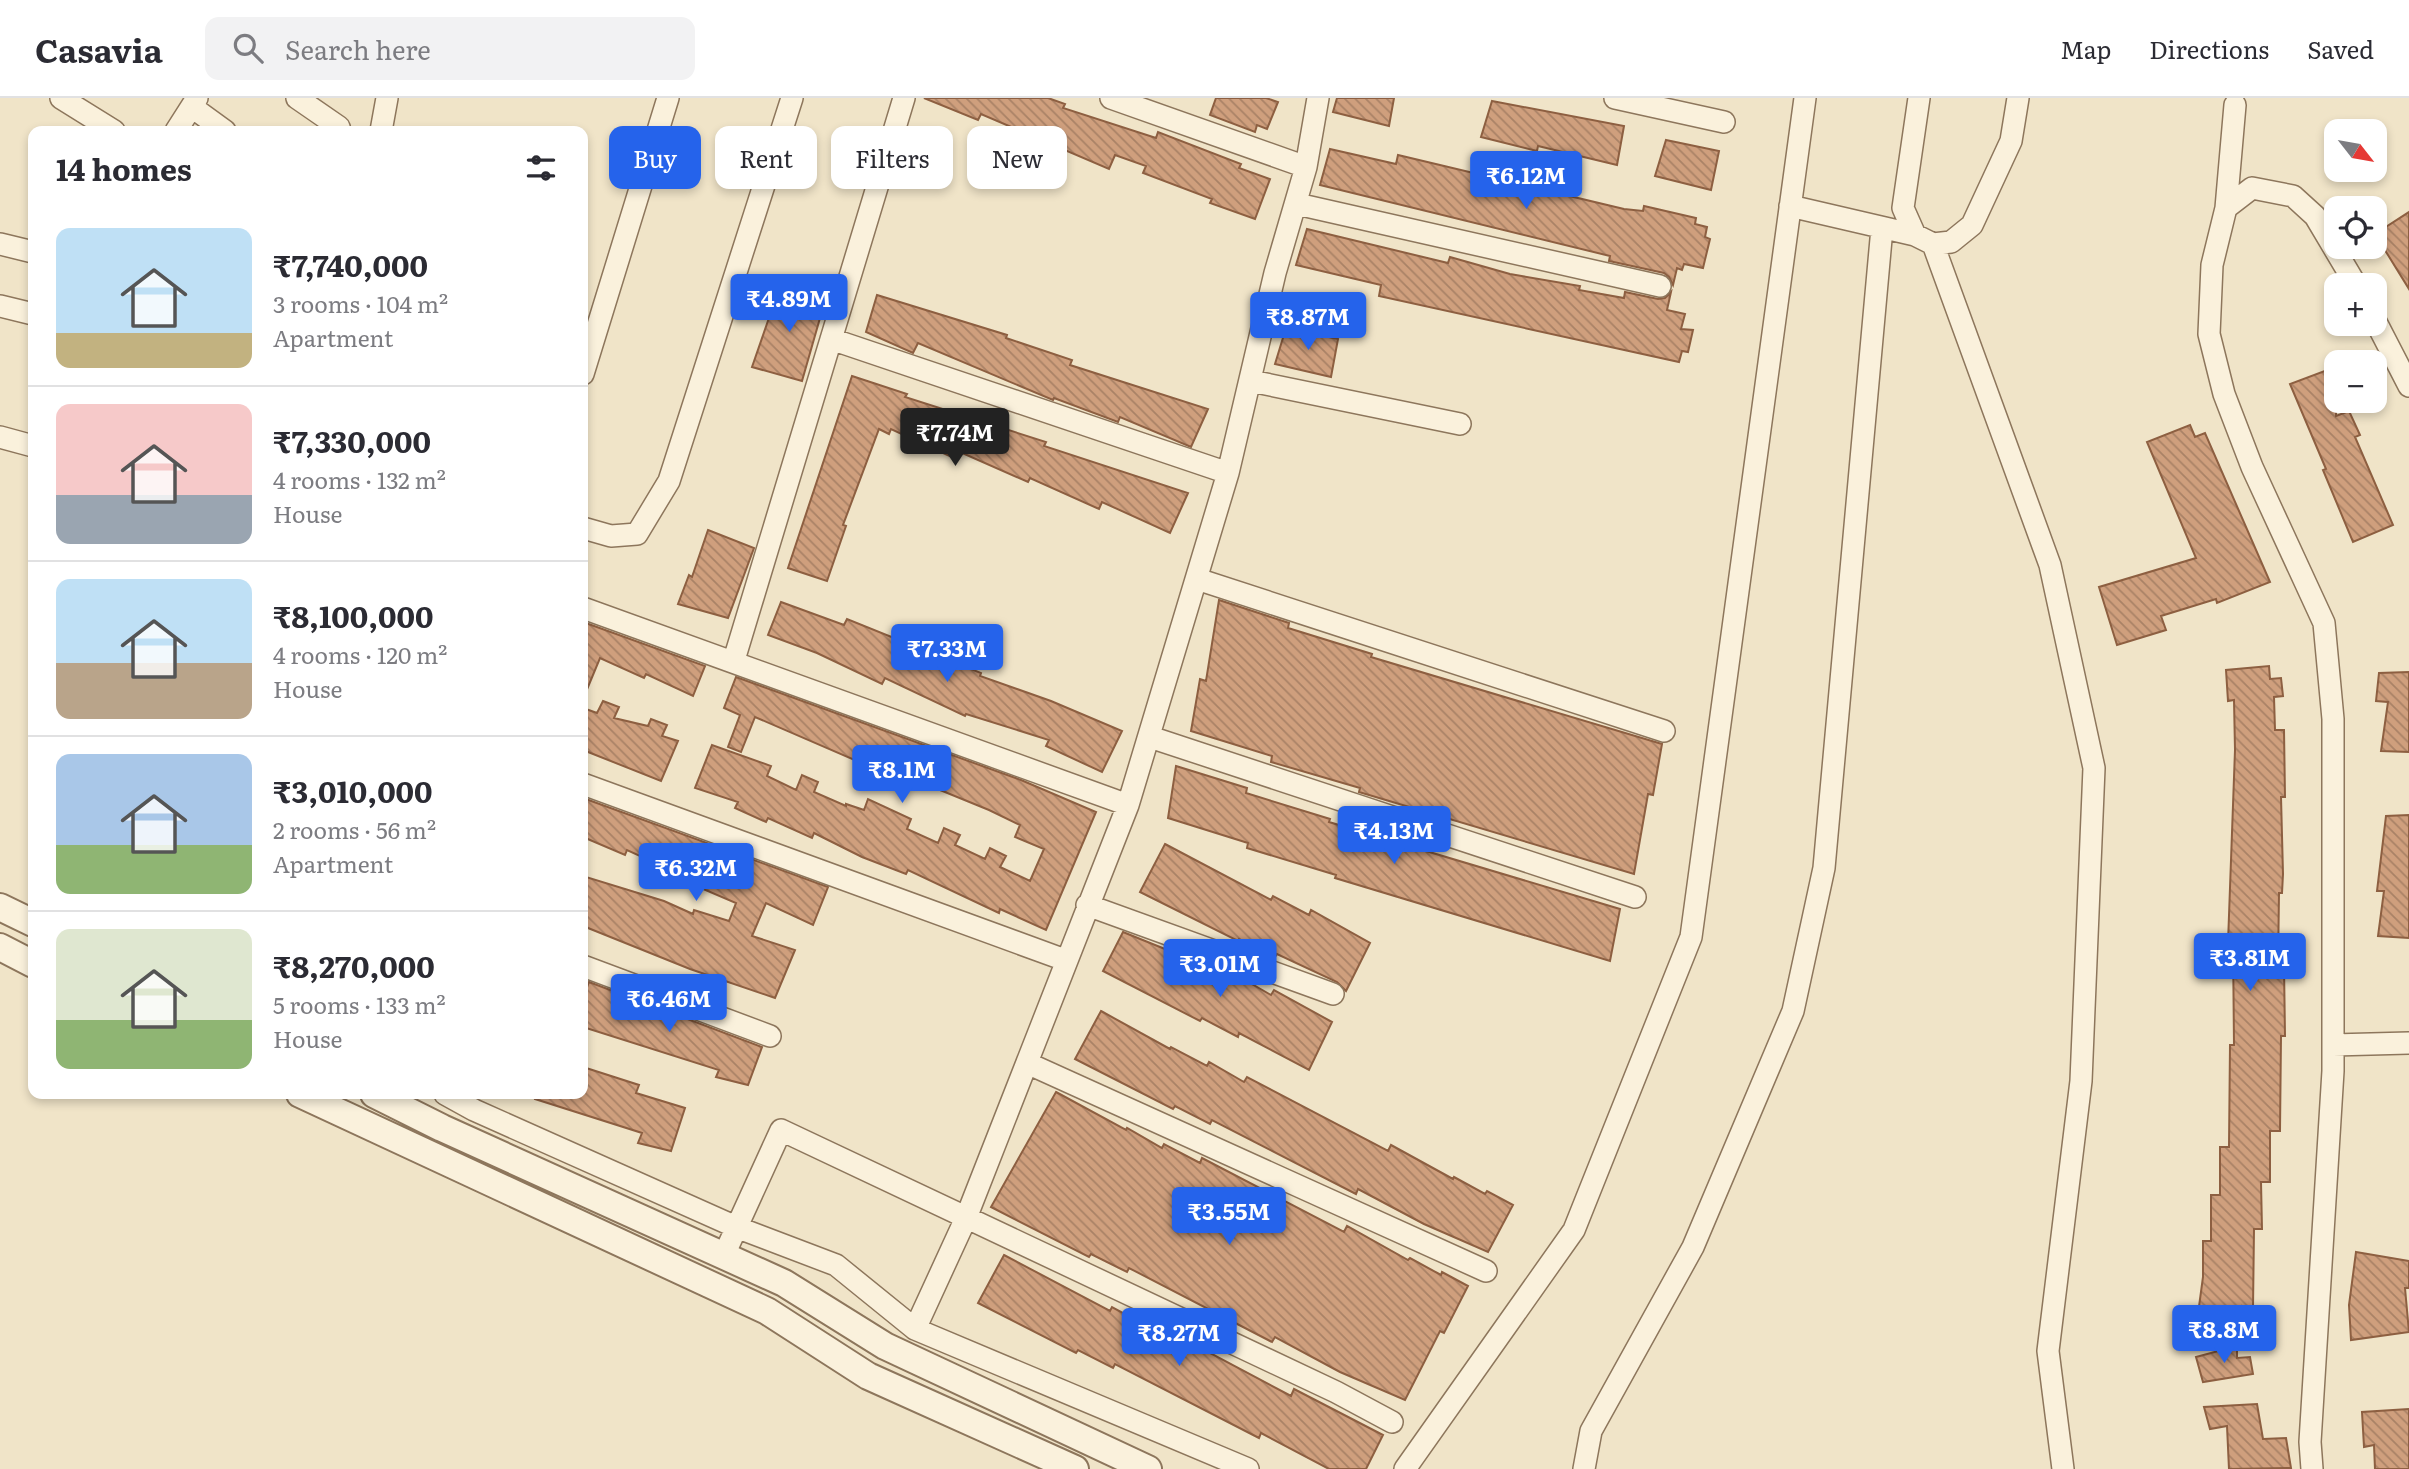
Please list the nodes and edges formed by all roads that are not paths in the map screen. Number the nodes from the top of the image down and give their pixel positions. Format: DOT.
graph roads {
  1 [pos="61,98"];
  2 [pos="297,98"];
  3 [pos="387,98"];
  4 [pos="668,98"];
  5 [pos="792,98"];
  6 [pos="904,98"];
  7 [pos="1111,98"];
  8 [pos="1318,98"];
  9 [pos="1615,98"];
  10 [pos="1805,98"];
  11 [pos="1919,98"];
  12 [pos="2018,98"];
  13 [pos="195,103"];
  14 [pos="2235,105"];
  15 [pos="1724,122"];
  16 [pos="106,126"];
  17 [pos="179,126"];
  18 [pos="220,126"];
  19 [pos="339,126"];
  20 [pos="382,126"];
  21 [pos="1306,167"];
  22 [pos="1297,204"];
  23 [pos="1790,206"];
  24 [pos="2226,208"];
  25 [pos="1882,228"];
  26 [pos="1924,240"];
  27 [pos="0,244"];
  28 [pos="28,251"];
  29 [pos="2349,273"];
  30 [pos="1660,286"];
  31 [pos="0,306"];
  32 [pos="28,313"];
  33 [pos="2383,336"];
  34 [pos="831,339"];
  35 [pos="588,358"];
  36 [pos="1251,381"];
  37 [pos="2409,386"];
  38 [pos="1460,424"];
  39 [pos="0,437"];
  40 [pos="28,445"];
  41 [pos="1228,473"];
  42 [pos="588,529"];
  43 [pos="1197,579"];
  44 [pos="588,610"];
  45 [pos="734,660"];
  46 [pos="1664,731"];
  47 [pos="1150,737"];
  48 [pos="588,786"];
  49 [pos="1128,805"];
  50 [pos="1635,897"];
  51 [pos="1087,905"];
  52 [pos="0,907"];
  53 [pos="28,921"];
  54 [pos="0,947"];
  55 [pos="1065,960"];
  56 [pos="28,961"];
  57 [pos="588,968"];
  58 [pos="1333,994"];
  59 [pos="770,1036"];
  60 [pos="2409,1043"];
  61 [pos="2333,1045"];
  62 [pos="1027,1063"];
  63 [pos="311,1099"];
  64 [pos="384,1099"];
  65 [pos="454,1099"];
  66 [pos="966,1218"];
  67 [pos="736,1227"];
  68 [pos="724,1255"];
  69 [pos="1486,1271"];
  70 [pos="915,1329"];
  71 [pos="1392,1422"];
  72 [pos="1075,1469"];
  73 [pos="1148,1469"];
  74 [pos="1248,1469"];
  75 [pos="1405,1469"];
  76 [pos="1584,1469"];
  77 [pos="2063,1469"];
  78 [pos="2312,1469"];
  1 -- 16 [label="street"];
  2 -- 19 [label="street"];
  3 -- 20 [label="street"];
  4 -- 35 [label="street"];
  5 -- 42 [label="street"];
  6 -- 34 [label="street"];
  7 -- 21 [label="street"];
  8 -- 21 [label="street"];
  9 -- 15 [label="street"];
  10 -- 23 [label="street"];
  11 -- 26 [label="street"];
  12 -- 26 [label="street"];
  13 -- 17 [label="street"];
  13 -- 18 [label="street"];
  14 -- 24 [label="street"];
  21 -- 22 [label="street"];
  22 -- 30 [label="street"];
  22 -- 36 [label="street"];
  23 -- 25 [label="street"];
  23 -- 75 [label="street"];
  24 -- 29 [label="street"];
  24 -- 61 [label="street"];
  25 -- 26 [label="street"];
  25 -- 76 [label="street"];
  26 -- 77 [label="street"];
  27 -- 28 [label="street"];
  31 -- 32 [label="street"];
  33 -- 37 [label="street"];
  34 -- 41 [label="street"];
  34 -- 45 [label="street"];
  36 -- 38 [label="street"];
  36 -- 41 [label="street"];
  39 -- 40 [label="street"];
  41 -- 43 [label="street"];
  43 -- 46 [label="street"];
  43 -- 47 [label="street"];
  44 -- 45 [label="street"];
  45 -- 49 [label="street"];
  47 -- 49 [label="street"];
  47 -- 50 [label="street"];
  48 -- 55 [label="street"];
  49 -- 51 [label="street"];
  51 -- 55 [label="street"];
  51 -- 58 [label="street"];
  52 -- 53 [label="street"];
  54 -- 56 [label="street"];
  55 -- 62 [label="street"];
  57 -- 59 [label="street"];
  60 -- 61 [label="street"];
  61 -- 78 [label="street"];
  62 -- 66 [label="street"];
  62 -- 69 [label="street"];
  63 -- 72 [label="street"];
  64 -- 68 [label="street"];
  65 -- 67 [label="street"];
  66 -- 67 [label="street"];
  66 -- 70 [label="street"];
  66 -- 71 [label="street"];
  67 -- 68 [label="street"];
  67 -- 70 [label="street"];
  68 -- 73 [label="street"];
  70 -- 74 [label="street"];
}
